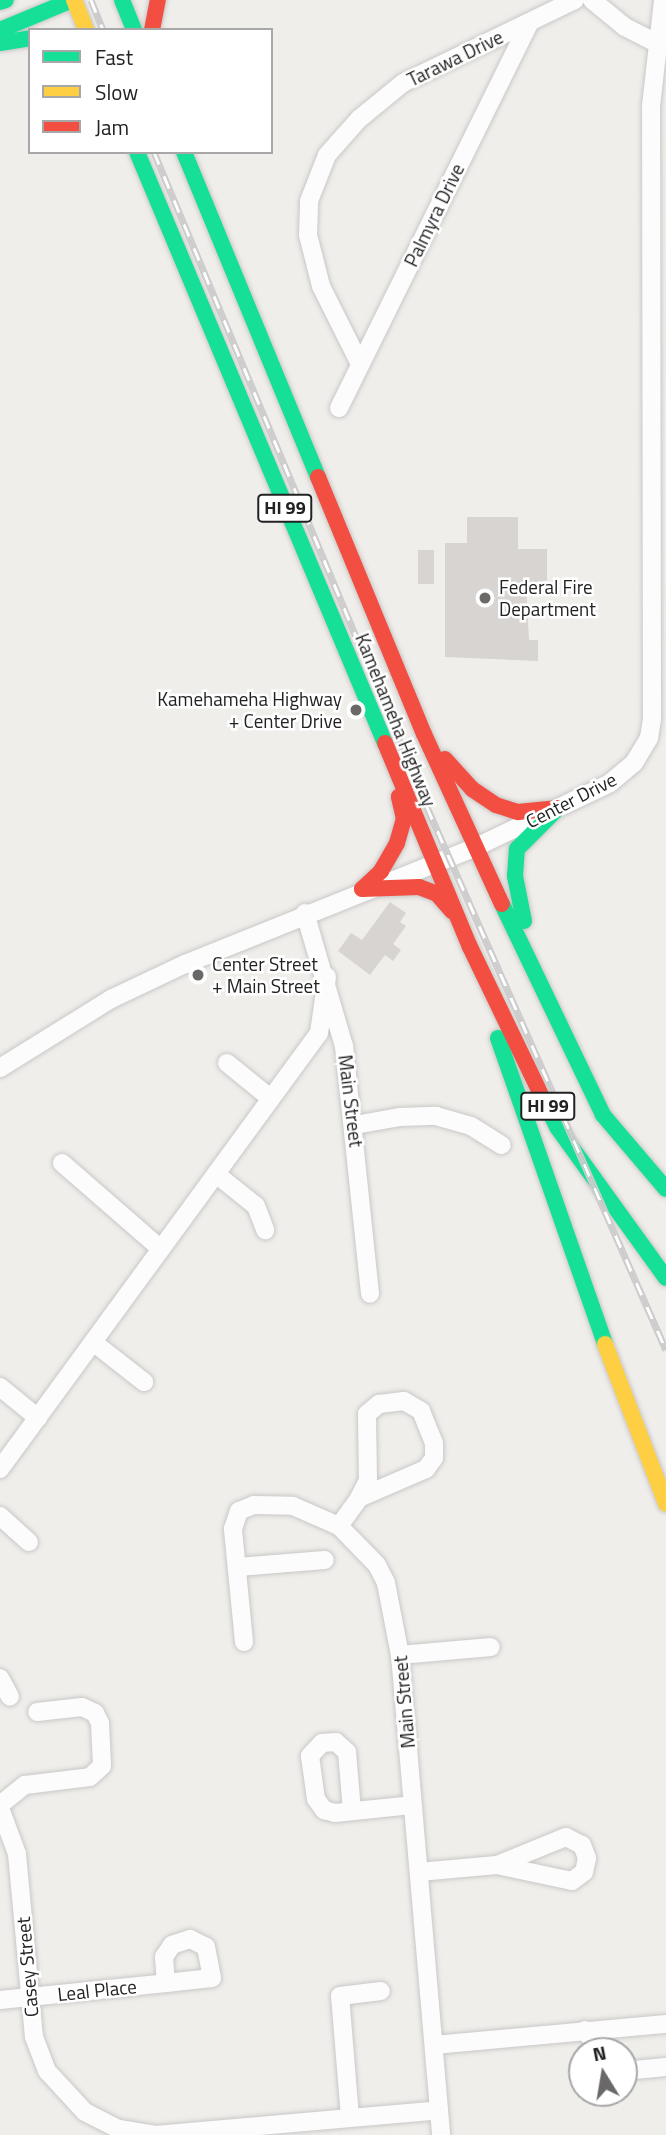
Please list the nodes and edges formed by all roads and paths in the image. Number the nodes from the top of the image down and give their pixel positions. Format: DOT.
graph roads {
  1 [pos="6,0"];
  2 [pos="73,0"];
  3 [pos="122,0"];
  4 [pos="158,0"];
  5 [pos="575,0"];
  6 [pos="592,0"];
  7 [pos="663,0"];
  8 [pos="0,2"];
  9 [pos="529,23"];
  10 [pos="85,28"];
  11 [pos="133,28"];
  12 [pos="152,28"];
  13 [pos="0,30"];
  14 [pos="28,38"];
  15 [pos="0,43"];
  16 [pos="656,43"];
  17 [pos="138,154"];
  18 [pos="185,154"];
  19 [pos="360,364"];
  20 [pos="339,408"];
  21 [pos="424,734"];
  22 [pos="389,756"];
  23 [pos="558,808"];
  24 [pos="476,847"];
  25 [pos="432,864"];
  26 [pos="362,889"];
  27 [pos="305,913"];
  28 [pos="454,914"];
  29 [pos="470,947"];
  30 [pos="532,967"];
  31 [pos="327,977"];
  32 [pos="227,1063"];
  33 [pos="0,1068"];
  34 [pos="270,1097"];
  35 [pos="355,1125"];
  36 [pos="501,1145"];
  37 [pos="62,1163"];
  38 [pos="216,1174"];
  39 [pos="665,1188"];
  40 [pos="265,1230"];
  41 [pos="161,1249"];
  42 [pos="666,1278"];
  43 [pos="370,1294"];
  44 [pos="93,1342"];
  45 [pos="144,1382"];
  46 [pos="0,1387"];
  47 [pos="38,1418"];
  48 [pos="0,1469"];
  49 [pos="359,1498"];
  50 [pos="666,1504"];
  51 [pos="0,1517"];
  52 [pos="340,1526"];
  53 [pos="29,1542"];
  54 [pos="325,1560"];
  55 [pos="238,1567"];
  56 [pos="244,1643"];
  57 [pos="491,1647"];
  58 [pos="400,1654"];
  59 [pos="0,1678"];
  60 [pos="10,1697"];
  61 [pos="37,1712"];
  62 [pos="412,1805"];
  63 [pos="0,1807"];
  64 [pos="352,1811"];
  65 [pos="496,1865"];
  66 [pos="419,1872"];
  67 [pos="166,1983"];
  68 [pos="381,1991"];
  69 [pos="28,1997"];
  70 [pos="0,2000"];
  71 [pos="666,2024"];
  72 [pos="585,2030"];
  73 [pos="590,2037"];
  74 [pos="434,2046"];
  75 [pos="666,2067"];
  76 [pos="638,2070"];
  77 [pos="439,2110"];
  78 [pos="350,2117"];
  79 [pos="142,2134"];
  80 [pos="441,2135"];
  1 -- 8 [label="main road"];
  2 -- 10 [label="main road"];
  2 -- 13 [label="main road"];
  3 -- 11 [label="main road"];
  4 -- 12 [label="main road"];
  5 -- 9 [label="street, Tarawa Drive"];
  6 -- 16 [label="street"];
  7 -- 16 [label="street, Center Drive"];
  9 -- 19 [label="street, Palmyra Drive"];
  9 -- 19 [label="street, Tarawa Drive"];
  14 -- 15 [label="main road"];
  16 -- 23 [label="street, Center Drive"];
  17 -- 22 [label="main road, Kamehameha Highway / HI 99"];
  18 -- 21 [label="main road, Kamehameha Highway / HI 99"];
  19 -- 20 [label="street, Palmyra Drive"];
  21 -- 23 [label="main road"];
  21 -- 24 [label="main road, Kamehameha Highway / HI 99"];
  22 -- 25 [label="main road, Kamehameha Highway / HI 99"];
  22 -- 26 [label="main road"];
  23 -- 24 [label="street, Center Drive"];
  23 -- 30 [label="main road"];
  24 -- 25 [label="street, Center Drive"];
  24 -- 30 [label="main road, Kamehameha Highway / HI 99"];
  25 -- 26 [label="street, Center Drive"];
  25 -- 28 [label="main road, Kamehameha Highway / HI 99"];
  26 -- 27 [label="street, Center Drive"];
  26 -- 28 [label="main road"];
  27 -- 31 [label="street, Main Street"];
  27 -- 33 [label="street, Center Drive"];
  28 -- 29 [label="main road, Kamehameha Highway / HI 99"];
  29 -- 42 [label="main road, Kamehameha Highway / HI 99"];
  29 -- 50 [label="main road"];
  30 -- 39 [label="main road, Kamehameha Highway / HI 99"];
  31 -- 34 [label="street"];
  31 -- 35 [label="street, Main Street"];
  32 -- 34 [label="street"];
  34 -- 38 [label="street"];
  35 -- 36 [label="street"];
  35 -- 43 [label="street, Main Street"];
  37 -- 41 [label="street"];
  38 -- 40 [label="street"];
  38 -- 41 [label="street"];
  41 -- 44 [label="street"];
  44 -- 45 [label="street"];
  44 -- 47 [label="street"];
  46 -- 47 [label="street"];
  47 -- 48 [label="street"];
  49 -- 49 [label="street"];
  49 -- 52 [label="street"];
  51 -- 53 [label="street"];
  52 -- 55 [label="street, Main Street"];
  52 -- 58 [label="street, Main Street"];
  54 -- 55 [label="street"];
  55 -- 56 [label="street, Main Street"];
  57 -- 58 [label="street"];
  58 -- 62 [label="street, Main Street"];
  59 -- 60 [label="street"];
  61 -- 63 [label="street"];
  62 -- 64 [label="street"];
  62 -- 66 [label="street, Main Street"];
  63 -- 69 [label="street, Casey Street"];
  65 -- 66 [label="street"];
  66 -- 74 [label="street, Main Street"];
  67 -- 69 [label="street, Leal Place"];
  68 -- 78 [label="street"];
  69 -- 70 [label="street, Leal Place"];
  69 -- 79 [label="street, Casey Street"];
  71 -- 72 [label="street"];
  72 -- 73 [label="street"];
  72 -- 74 [label="street"];
  74 -- 77 [label="street, Main Street"];
  75 -- 76 [label="street"];
  77 -- 78 [label="street"];
  77 -- 80 [label="street, Main Street"];
  78 -- 79 [label="street"];
}
